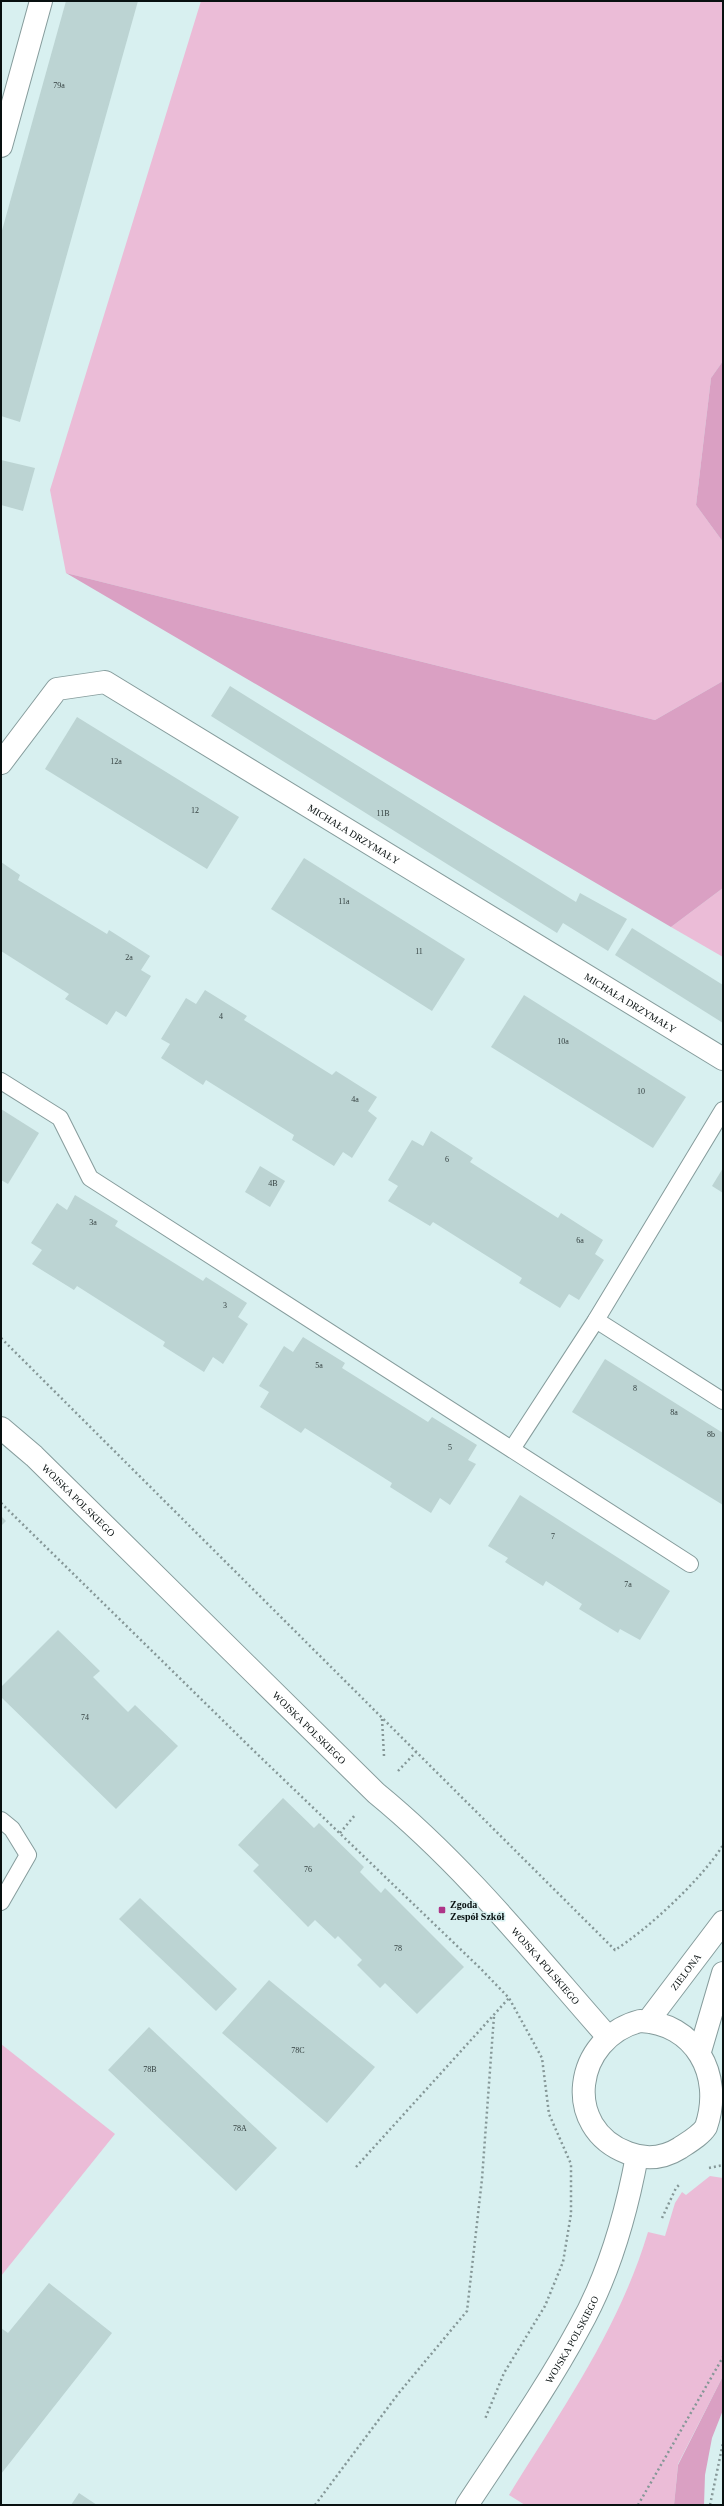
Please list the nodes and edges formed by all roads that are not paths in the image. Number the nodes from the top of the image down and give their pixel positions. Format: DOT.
graph roads {
  1 [pos="41,1"];
  2 [pos="1,146"];
  3 [pos="1,764"];
  4 [pos="723,1059"];
  5 [pos="1,1081"];
  6 [pos="723,1110"];
  7 [pos="596,1320"];
  8 [pos="723,1401"];
  9 [pos="1,1428"];
  10 [pos="512,1450"];
  11 [pos="690,1564"];
  12 [pos="1,1820"];
  13 [pos="1,1902"];
  14 [pos="723,1922"];
  15 [pos="723,1973"];
  16 [pos="648,2021"];
  17 [pos="608,2037"];
  18 [pos="701,2048"];
  19 [pos="719,2109"];
  20 [pos="637,2156"];
  21 [pos="466,2505"];
  1 -- 2 [label="street"];
  3 -- 4 [label="street, MICHAŁA DRZYMAŁY"];
  5 -- 10 [label="lane"];
  6 -- 7 [label="lane"];
  7 -- 8 [label="lane"];
  7 -- 10 [label="lane"];
  9 -- 17 [label="street, WOJSKA POLSKIEGO"];
  10 -- 11 [label="lane"];
  12 -- 13 [label="lane"];
  14 -- 16 [label="street, ZIELONA"];
  15 -- 18 [label="street"];
  16 -- 17 [label="street"];
  16 -- 18 [label="street"];
  17 -- 20 [label="street"];
  18 -- 19 [label="street"];
  19 -- 20 [label="street"];
  20 -- 21 [label="street, WOJSKA POLSKIEGO"];
}
